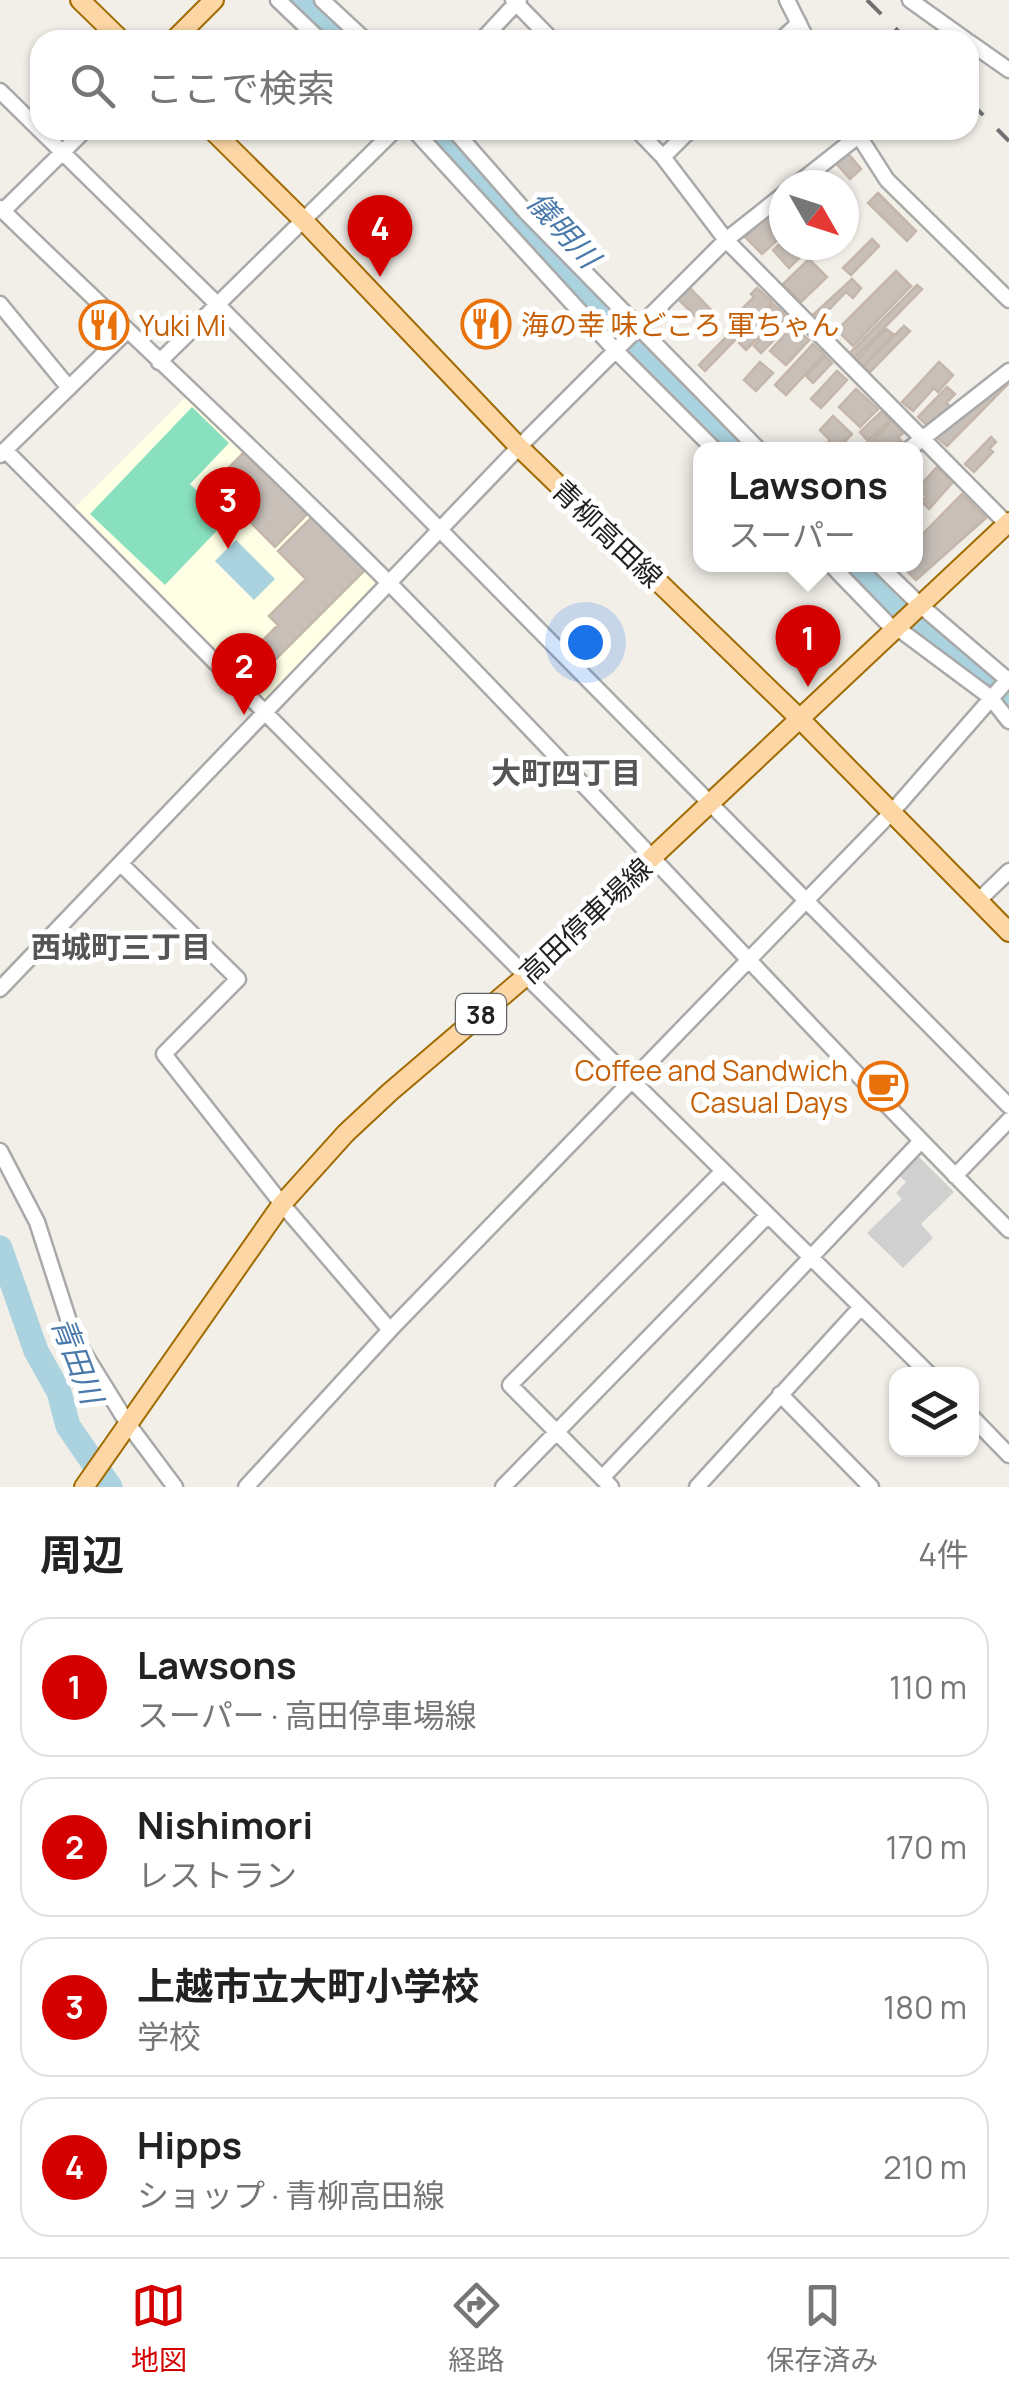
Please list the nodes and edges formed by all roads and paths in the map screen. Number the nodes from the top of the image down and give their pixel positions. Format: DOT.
graph roads {
  1 [pos="80,0"];
  2 [pos="214,0"];
  3 [pos="278,0"];
  4 [pos="322,0"];
  5 [pos="788,0"];
  6 [pos="910,0"];
  7 [pos="516,1"];
  8 [pos="800,22"];
  9 [pos="111,30"];
  10 [pos="184,30"];
  11 [pos="310,30"];
  12 [pos="354,30"];
  13 [pos="491,30"];
  14 [pos="543,30"];
  15 [pos="792,30"];
  16 [pos="803,30"];
  17 [pos="952,30"];
  18 [pos="979,49"];
  19 [pos="1009,70"];
  20 [pos="0,91"];
  21 [pos="30,121"];
  22 [pos="49,140"];
  23 [pos="75,140"];
  24 [pos="222,140"];
  25 [pos="385,140"];
  26 [pos="423,140"];
  27 [pos="463,140"];
  28 [pos="647,140"];
  29 [pos="680,140"];
  30 [pos="849,140"];
  31 [pos="861,140"];
  32 [pos="62,153"];
  33 [pos="663,157"];
  34 [pos="814,170"];
  35 [pos="769,206"];
  36 [pos="2,210"];
  37 [pos="305,222"];
  38 [pos="726,240"];
  39 [pos="1009,300"];
  40 [pos="0,304"];
  41 [pos="217,304"];
  42 [pos="127,331"];
  43 [pos="636,331"];
  44 [pos="616,351"];
  45 [pos="159,362"];
  46 [pos="1009,370"];
  47 [pos="69,388"];
  48 [pos="921,438"];
  49 [pos="707,442"];
  50 [pos="751,442"];
  51 [pos="917,442"];
  52 [pos="520,448"];
  53 [pos="2,452"];
  54 [pos="1008,524"];
  55 [pos="440,531"];
  56 [pos="841,572"];
  57 [pos="882,572"];
  58 [pos="389,583"];
  59 [pos="904,619"];
  60 [pos="1009,679"];
  61 [pos="990,697"];
  62 [pos="264,712"];
  63 [pos="799,718"];
  64 [pos="1009,720"];
  65 [pos="710,805"];
  66 [pos="892,812"];
  67 [pos="654,856"];
  68 [pos="122,865"];
  69 [pos="1009,871"];
  70 [pos="804,901"];
  71 [pos="978,901"];
  72 [pos="1009,932"];
  73 [pos="748,959"];
  74 [pos="526,976"];
  75 [pos="0,989"];
  76 [pos="634,1082"];
  77 [pos="1009,1106"];
  78 [pos="1009,1120"];
  79 [pos="920,1141"];
  80 [pos="0,1151"];
  81 [pos="723,1171"];
  82 [pos="955,1176"];
  83 [pos="282,1204"];
  84 [pos="768,1215"];
  85 [pos="1009,1230"];
  86 [pos="810,1255"];
  87 [pos="861,1307"];
  88 [pos="390,1330"];
  89 [pos="922,1367"];
  90 [pos="780,1394"];
  91 [pos="128,1424"];
  92 [pos="979,1424"];
  93 [pos="555,1434"];
  94 [pos="1009,1455"];
  95 [pos="606,1483"];
  96 [pos="703,1485"];
  97 [pos="84,1487"];
  98 [pos="175,1487"];
  99 [pos="246,1487"];
  100 [pos="503,1487"];
  101 [pos="870,1487"];
  1 -- 9 [label="main road"];
  2 -- 10 [label="main road"];
  3 -- 11 [label="street"];
  4 -- 12 [label="street"];
  5 -- 8 [label="street"];
  6 -- 17 [label="street"];
  7 -- 13 [label="street"];
  7 -- 14 [label="street"];
  8 -- 15 [label="street"];
  8 -- 16 [label="street"];
  18 -- 19 [label="street"];
  20 -- 21 [label="street"];
  22 -- 32 [label="street"];
  23 -- 32 [label="street"];
  24 -- 37 [label="main road, 青柳高田線"];
  25 -- 37 [label="street"];
  26 -- 44 [label="street"];
  27 -- 43 [label="street"];
  28 -- 33 [label="street"];
  29 -- 33 [label="street"];
  30 -- 34 [label="street"];
  31 -- 39 [label="street"];
  32 -- 36 [label="street"];
  32 -- 41 [label="street"];
  33 -- 38 [label="street"];
  35 -- 38 [label="street"];
  36 -- 42 [label="street"];
  37 -- 41 [label="street"];
  37 -- 52 [label="main road, 青柳高田線"];
  38 -- 43 [label="street"];
  38 -- 48 [label="street"];
  40 -- 47 [label="street"];
  41 -- 45 [label="street"];
  41 -- 55 [label="street"];
  42 -- 45 [label="street"];
  42 -- 47 [label="street"];
  43 -- 44 [label="street"];
  43 -- 50 [label="street"];
  44 -- 49 [label="street"];
  44 -- 52 [label="street"];
  45 -- 58 [label="street"];
  46 -- 48 [label="street"];
  47 -- 53 [label="street"];
  48 -- 51 [label="street"];
  48 -- 54 [label="street"];
  52 -- 55 [label="street"];
  52 -- 63 [label="main road, 青柳高田線"];
  53 -- 62 [label="street"];
  54 -- 59 [label="main road, 高田停車場線 / 38"];
  55 -- 58 [label="street"];
  55 -- 65 [label="street"];
  56 -- 59 [label="street"];
  57 -- 59 [label="street"];
  58 -- 62 [label="street"];
  58 -- 67 [label="street"];
  59 -- 60 [label="street"];
  59 -- 61 [label="street"];
  59 -- 63 [label="main road, 高田停車場線 / 38"];
  60 -- 61 [label="street"];
  61 -- 64 [label="street"];
  61 -- 66 [label="street"];
  62 -- 68 [label="street"];
  62 -- 74 [label="street"];
  63 -- 65 [label="main road, 高田停車場線 / 38"];
  63 -- 66 [label="main road, 青柳高田線"];
  65 -- 67 [label="main road, 高田停車場線 / 38"];
  65 -- 70 [label="street"];
  66 -- 70 [label="street"];
  66 -- 71 [label="main road, 青柳高田線"];
  67 -- 73 [label="street"];
  67 -- 74 [label="main road, 高田停車場線 / 38"];
  68 -- 75 [label="street"];
  68 -- 83 [label="street"];
  69 -- 71 [label="street"];
  70 -- 73 [label="street"];
  70 -- 77 [label="street"];
  71 -- 72 [label="main road, 青柳高田線"];
  73 -- 76 [label="street"];
  73 -- 79 [label="street"];
  74 -- 76 [label="street"];
  74 -- 83 [label="main road, 高田停車場線 / 38"];
  76 -- 81 [label="street"];
  76 -- 88 [label="street"];
  78 -- 82 [label="street"];
  79 -- 82 [label="street"];
  79 -- 86 [label="street"];
  80 -- 91 [label="street"];
  81 -- 84 [label="street"];
  81 -- 93 [label="street"];
  82 -- 85 [label="street"];
  83 -- 88 [label="street"];
  83 -- 91 [label="main road, 高田停車場線 / 38"];
  84 -- 86 [label="street"];
  84 -- 93 [label="street"];
  86 -- 87 [label="street"];
  86 -- 95 [label="street"];
  87 -- 89 [label="street"];
  87 -- 90 [label="street"];
  88 -- 99 [label="street"];
  90 -- 96 [label="street"];
  90 -- 101 [label="street"];
  91 -- 97 [label="main road, 高田停車場線 / 38"];
  91 -- 98 [label="street"];
  92 -- 94 [label="street"];
  93 -- 95 [label="street"];
  93 -- 100 [label="street"];
}
